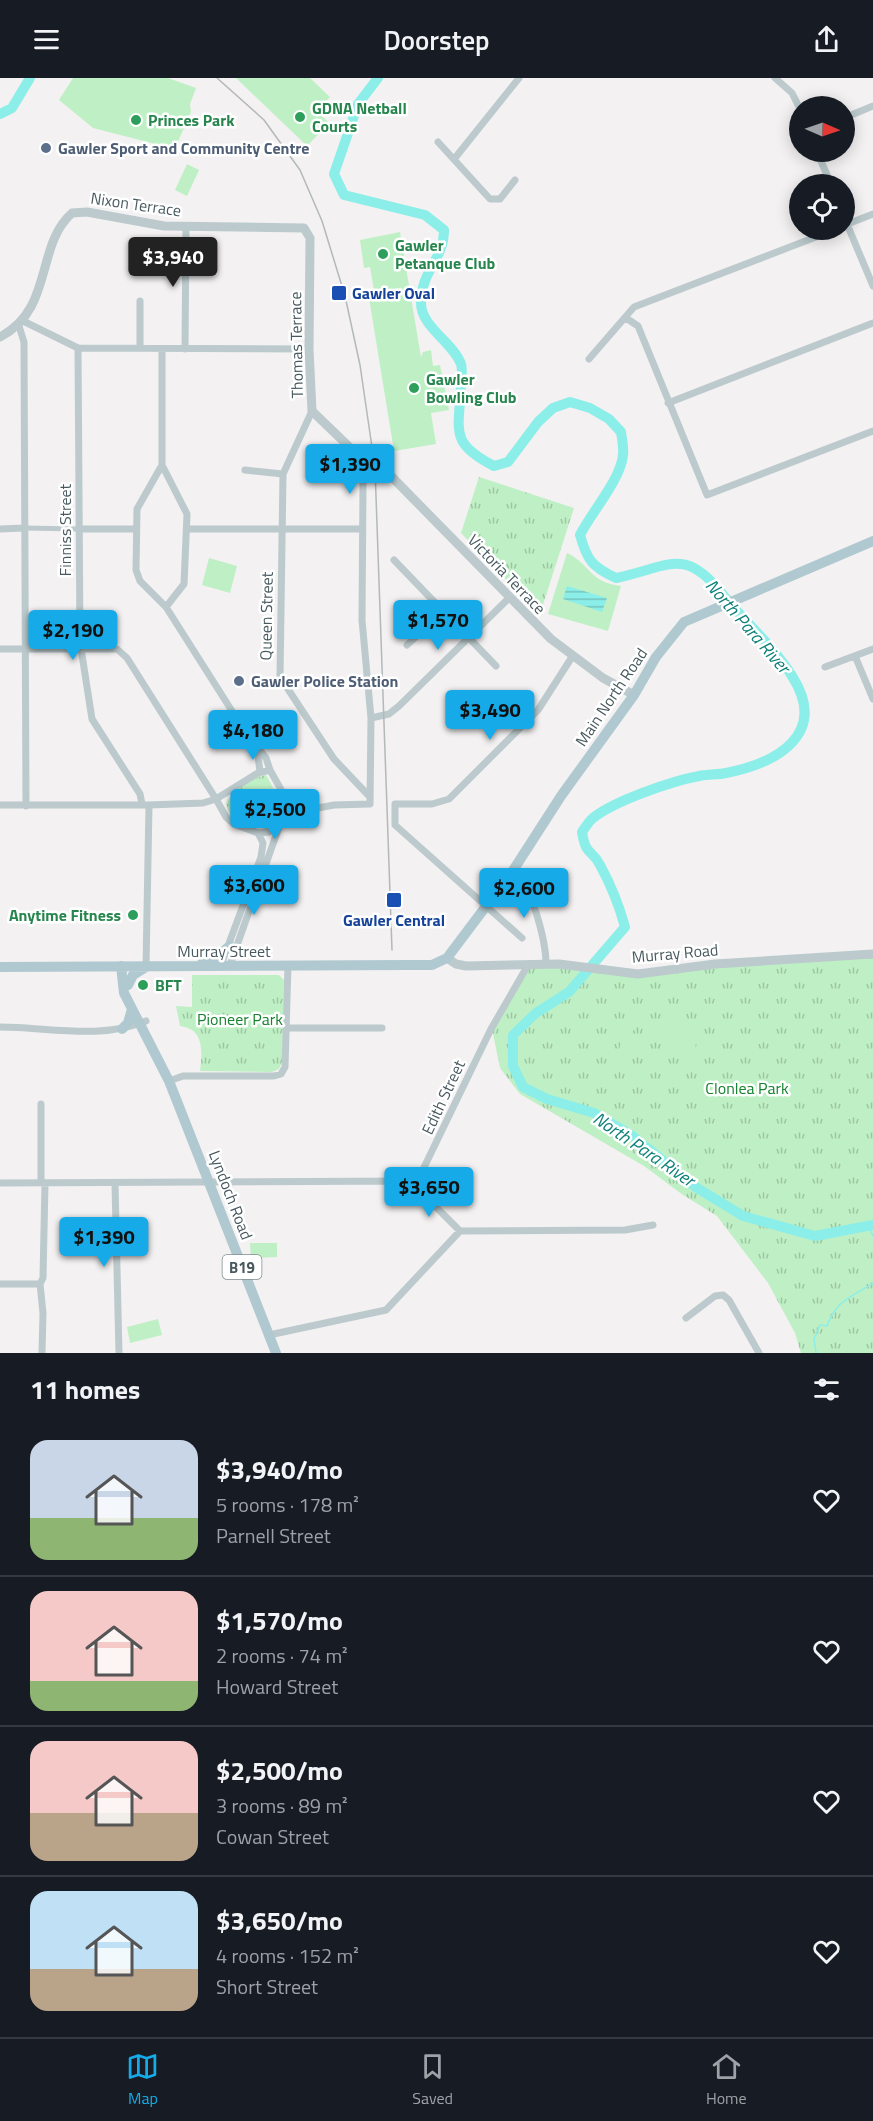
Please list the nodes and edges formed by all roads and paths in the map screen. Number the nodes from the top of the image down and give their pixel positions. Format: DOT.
graph roads {
  1 [pos="519,78"];
  2 [pos="774,78"];
  3 [pos="794,96"];
  4 [pos="873,106"];
  5 [pos="855,113"];
  6 [pos="438,142"];
  7 [pos="455,158"];
  8 [pos="515,180"];
  9 [pos="873,214"];
  10 [pos="855,219"];
  11 [pos="186,226"];
  12 [pos="310,238"];
  13 [pos="808,240"];
  14 [pos="853,240"];
  15 [pos="873,286"];
  16 [pos="140,301"];
  17 [pos="627,318"];
  18 [pos="21,323"];
  19 [pos="873,323"];
  20 [pos="0,337"];
  21 [pos="78,348"];
  22 [pos="140,348"];
  23 [pos="162,349"];
  24 [pos="186,349"];
  25 [pos="309,349"];
  26 [pos="589,358"];
  27 [pos="668,403"];
  28 [pos="312,411"];
  29 [pos="873,431"];
  30 [pos="367,464"];
  31 [pos="162,465"];
  32 [pos="245,470"];
  33 [pos="283,474"];
  34 [pos="24,528"];
  35 [pos="0,529"];
  36 [pos="78,529"];
  37 [pos="187,529"];
  38 [pos="362,529"];
  39 [pos="136,530"];
  40 [pos="281,530"];
  41 [pos="873,541"];
  42 [pos="394,560"];
  43 [pos="510,597"];
  44 [pos="166,607"];
  45 [pos="443,611"];
  46 [pos="468,638"];
  47 [pos="407,645"];
  48 [pos="873,648"];
  49 [pos="0,649"];
  50 [pos="25,649"];
  51 [pos="81,649"];
  52 [pos="855,656"];
  53 [pos="572,657"];
  54 [pos="496,666"];
  55 [pos="825,667"];
  56 [pos="634,694"];
  57 [pos="873,699"];
  58 [pos="371,718"];
  59 [pos="251,741"];
  60 [pos="270,770"];
  61 [pos="260,772"];
  62 [pos="206,781"];
  63 [pos="229,790"];
  64 [pos="216,799"];
  65 [pos="370,800"];
  66 [pos="203,803"];
  67 [pos="0,805"];
  68 [pos="145,805"];
  69 [pos="26,806"];
  70 [pos="222,810"];
  71 [pos="286,814"];
  72 [pos="280,824"];
  73 [pos="258,833"];
  74 [pos="514,869"];
  75 [pos="487,906"];
  76 [pos="522,938"];
  77 [pos="232,950"];
  78 [pos="873,954"];
  79 [pos="447,958"];
  80 [pos="546,964"];
  81 [pos="193,965"];
  82 [pos="226,965"];
  83 [pos="245,965"];
  84 [pos="288,965"];
  85 [pos="528,965"];
  86 [pos="104,966"];
  87 [pos="123,966"];
  88 [pos="146,966"];
  89 [pos="0,967"];
  90 [pos="126,989"];
  91 [pos="132,1010"];
  92 [pos="143,1023"];
  93 [pos="0,1027"];
  94 [pos="286,1028"];
  95 [pos="382,1028"];
  96 [pos="122,1029"];
  97 [pos="169,1081"];
  98 [pos="41,1104"];
  99 [pos="210,1180"];
  100 [pos="0,1183"];
  101 [pos="43,1183"];
  102 [pos="115,1184"];
  103 [pos="415,1186"];
  104 [pos="653,1225"];
  105 [pos="460,1231"];
  106 [pos="0,1284"];
  107 [pos="40,1284"];
  108 [pos="686,1318"];
  109 [pos="269,1335"];
  110 [pos="42,1353"];
  111 [pos="119,1353"];
  112 [pos="276,1353"];
  113 [pos="759,1353"];
  1 -- 7 [label="street"];
  2 -- 3 [label="street"];
  4 -- 5 [label="street"];
  6 -- 7 [label="street"];
  7 -- 8 [label="street"];
  9 -- 10 [label="street"];
  11 -- 12 [label="street, Nixon Terrace"];
  11 -- 18 [label="street, Nixon Terrace"];
  11 -- 24 [label="street"];
  12 -- 25 [label="street, Thomas Terrace"];
  13 -- 17 [label="street"];
  14 -- 15 [label="street"];
  16 -- 22 [label="street"];
  17 -- 26 [label="street"];
  17 -- 27 [label="street"];
  18 -- 20 [label="street"];
  18 -- 21 [label="street"];
  18 -- 34 [label="street"];
  19 -- 27 [label="street"];
  21 -- 22 [label="street"];
  21 -- 36 [label="street, Finniss Street"];
  22 -- 23 [label="street"];
  23 -- 24 [label="street"];
  23 -- 31 [label="street"];
  24 -- 25 [label="street"];
  25 -- 28 [label="street, Thomas Terrace"];
  27 -- 29 [label="street"];
  28 -- 30 [label="street, Thomas Terrace"];
  28 -- 33 [label="street, Queen Street"];
  30 -- 38 [label="street"];
  30 -- 43 [label="street, Victoria Terrace"];
  31 -- 37 [label="street"];
  31 -- 39 [label="street"];
  32 -- 33 [label="street"];
  33 -- 40 [label="street, Queen Street"];
  34 -- 35 [label="street"];
  34 -- 36 [label="street"];
  34 -- 50 [label="street"];
  36 -- 39 [label="street"];
  36 -- 51 [label="street, Finniss Street"];
  37 -- 40 [label="street"];
  37 -- 44 [label="street"];
  38 -- 40 [label="street"];
  38 -- 58 [label="street"];
  39 -- 44 [label="street"];
  40 -- 65 [label="street, Queen Street"];
  41 -- 56 [label="main road, Main North Road"];
  42 -- 45 [label="street"];
  43 -- 46 [label="street"];
  43 -- 53 [label="street, Victoria Terrace"];
  44 -- 59 [label="street"];
  45 -- 46 [label="street"];
  45 -- 47 [label="street"];
  46 -- 54 [label="street"];
  46 -- 58 [label="street"];
  48 -- 52 [label="street"];
  49 -- 50 [label="street"];
  50 -- 51 [label="street"];
  50 -- 69 [label="street"];
  51 -- 62 [label="street"];
  51 -- 68 [label="street, Finniss Street"];
  52 -- 55 [label="street"];
  52 -- 57 [label="street"];
  53 -- 56 [label="street, Victoria Terrace"];
  53 -- 75 [label="street"];
  56 -- 74 [label="main road, Main North Road"];
  58 -- 65 [label="street"];
  59 -- 60 [label="street"];
  59 -- 61 [label="street"];
  60 -- 61 [label="street"];
  60 -- 71 [label="street"];
  61 -- 63 [label="street"];
  62 -- 63 [label="street"];
  62 -- 64 [label="street"];
  63 -- 64 [label="street"];
  64 -- 66 [label="street"];
  64 -- 70 [label="street"];
  65 -- 71 [label="street"];
  66 -- 68 [label="street"];
  66 -- 70 [label="street"];
  67 -- 69 [label="street"];
  68 -- 69 [label="street"];
  68 -- 88 [label="street, Finniss Street"];
  70 -- 73 [label="street"];
  71 -- 72 [label="street"];
  72 -- 73 [label="street"];
  72 -- 77 [label="street"];
  73 -- 77 [label="street"];
  74 -- 75 [label="main road, Main North Road"];
  74 -- 80 [label="street"];
  75 -- 76 [label="street"];
  75 -- 79 [label="main road, Main North Road"];
  77 -- 81 [label="main road"];
  77 -- 82 [label="street"];
  77 -- 83 [label="street"];
  78 -- 80 [label="street, Murray Road"];
  79 -- 84 [label="main road, Murray Street"];
  79 -- 85 [label="street, Murray Road"];
  80 -- 85 [label="street, Murray Road"];
  81 -- 82 [label="main road, Murray Street"];
  81 -- 88 [label="main road, Murray Street"];
  82 -- 83 [label="main road, Murray Street"];
  83 -- 84 [label="main road, Murray Street"];
  84 -- 94 [label="street"];
  85 -- 103 [label="street, Edith Street"];
  86 -- 87 [label="main road, Murray Street"];
  86 -- 89 [label="main road, Murray Street"];
  86 -- 90 [label="main road, B19"];
  87 -- 88 [label="main road, Murray Street"];
  87 -- 90 [label="main road, Lyndoch Road / B19"];
  88 -- 90 [label="main road"];
  90 -- 91 [label="main road, Lyndoch Road / B19"];
  90 -- 92 [label="main road, Lyndoch Road / B19"];
  91 -- 92 [label="main road, Lyndoch Road / B19"];
  91 -- 96 [label="main road"];
  92 -- 96 [label="street"];
  92 -- 97 [label="main road, Lyndoch Road / B19"];
  93 -- 96 [label="street"];
  94 -- 95 [label="street"];
  94 -- 97 [label="street"];
  97 -- 99 [label="main road, Lyndoch Road / B19"];
  98 -- 101 [label="street"];
  99 -- 102 [label="street"];
  99 -- 103 [label="street"];
  99 -- 109 [label="main road, Lyndoch Road / B19"];
  100 -- 101 [label="street"];
  101 -- 102 [label="street"];
  101 -- 107 [label="street"];
  102 -- 111 [label="street"];
  103 -- 105 [label="street"];
  104 -- 105 [label="street"];
  105 -- 109 [label="street"];
  106 -- 107 [label="street"];
  107 -- 110 [label="street"];
  108 -- 113 [label="street"];
  109 -- 112 [label="main road, Lyndoch Road / B19"];
}
